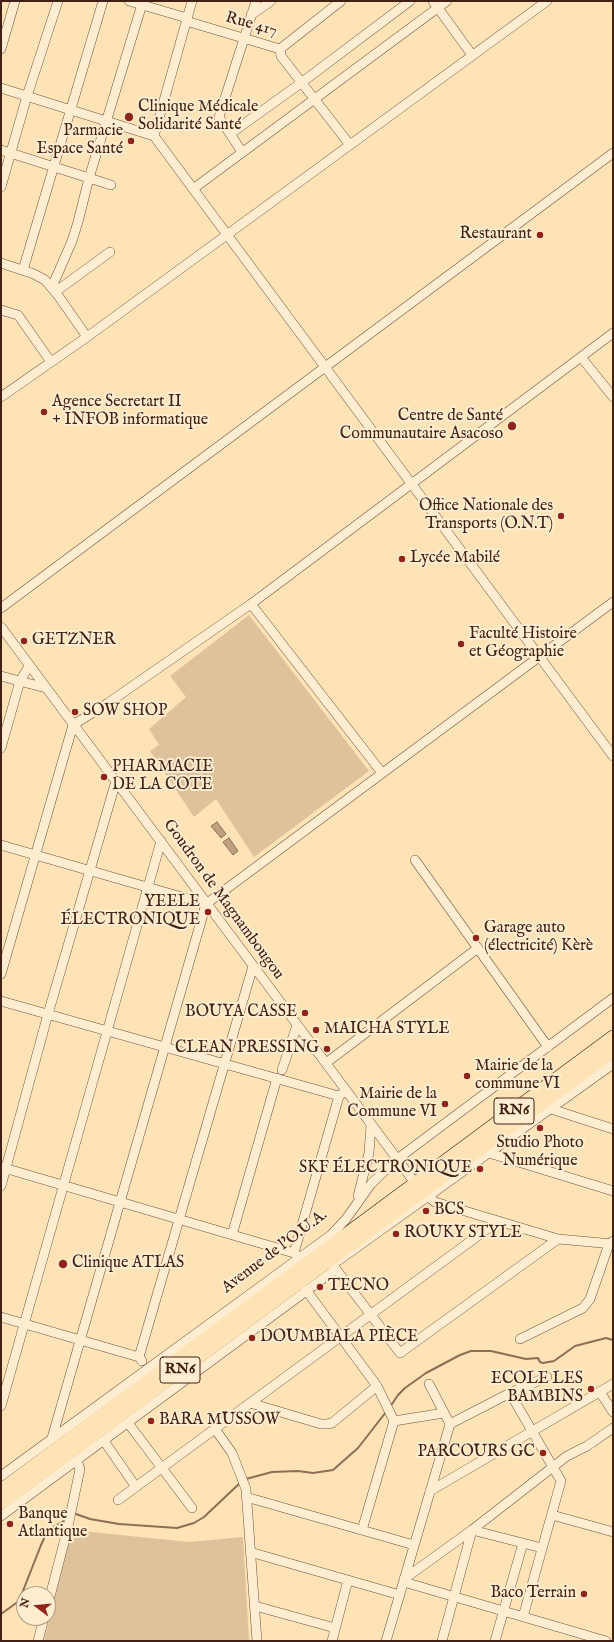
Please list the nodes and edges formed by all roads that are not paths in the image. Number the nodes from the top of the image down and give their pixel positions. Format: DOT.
graph roads {
  1 [pos="15,1"];
  2 [pos="58,1"];
  3 [pos="103,1"];
  4 [pos="129,1"];
  5 [pos="192,1"];
  6 [pos="256,1"];
  7 [pos="271,1"];
  8 [pos="341,1"];
  9 [pos="410,1"];
  10 [pos="447,1"];
  11 [pos="547,1"];
  12 [pos="143,3"];
  13 [pos="435,4"];
  14 [pos="251,15"];
  15 [pos="187,20"];
  16 [pos="244,38"];
  17 [pos="1,49"];
  18 [pos="280,49"];
  19 [pos="472,55"];
  20 [pos="301,83"];
  21 [pos="1,88"];
  22 [pos="27,96"];
  23 [pos="314,99"];
  24 [pos="71,110"];
  25 [pos="107,121"];
  26 [pos="230,134"];
  27 [pos="154,136"];
  28 [pos="350,145"];
  29 [pos="1,150"];
  30 [pos="242,152"];
  31 [pos="613,153"];
  32 [pos="11,154"];
  33 [pos="54,167"];
  34 [pos="89,178"];
  35 [pos="111,185"];
  36 [pos="1,187"];
  37 [pos="193,189"];
  38 [pos="227,235"];
  39 [pos="110,252"];
  40 [pos="1,263"];
  41 [pos="23,270"];
  42 [pos="54,289"];
  43 [pos="1,310"];
  44 [pos="613,333"];
  45 [pos="87,337"];
  46 [pos="581,356"];
  47 [pos="51,362"];
  48 [pos="325,368"];
  49 [pos="1,397"];
  50 [pos="613,398"];
  51 [pos="411,483"];
  52 [pos="613,602"];
  53 [pos="251,604"];
  54 [pos="1,608"];
  55 [pos="1,627"];
  56 [pos="539,656"];
  57 [pos="29,666"];
  58 [pos="1,676"];
  59 [pos="20,681"];
  60 [pos="46,688"];
  61 [pos="73,725"];
  62 [pos="1,748"];
  63 [pos="613,756"];
  64 [pos="382,773"];
  65 [pos="116,781"];
  66 [pos="161,841"];
  67 [pos="1,845"];
  68 [pos="35,855"];
  69 [pos="415,860"];
  70 [pos="89,870"];
  71 [pos="148,887"];
  72 [pos="206,904"];
  73 [pos="478,948"];
  74 [pos="253,966"];
  75 [pos="1,974"];
  76 [pos="613,998"];
  77 [pos="1,1001"];
  78 [pos="48,1014"];
  79 [pos="297,1025"];
  80 [pos="108,1031"];
  81 [pos="613,1037"];
  82 [pos="165,1047"];
  83 [pos="548,1047"];
  84 [pos="613,1051"];
  85 [pos="326,1063"];
  86 [pos="224,1064"];
  87 [pos="612,1065"];
  88 [pos="282,1070"];
  89 [pos="277,1078"];
  90 [pos="343,1093"];
  91 [pos="551,1109"];
  92 [pos="371,1125"];
  93 [pos="613,1128"];
  94 [pos="490,1153"];
  95 [pos="396,1160"];
  96 [pos="4,1168"];
  97 [pos="1,1186"];
  98 [pos="63,1186"];
  99 [pos="421,1191"];
  100 [pos="613,1191"];
  101 [pos="357,1202"];
  102 [pos="120,1203"];
  103 [pos="179,1220"];
  104 [pos="498,1221"];
  105 [pos="232,1235"];
  106 [pos="558,1238"];
  107 [pos="612,1243"];
  108 [pos="303,1262"];
  109 [pos="334,1265"];
  110 [pos="306,1290"];
  111 [pos="370,1314"];
  112 [pos="1,1317"];
  113 [pos="24,1324"];
  114 [pos="340,1337"];
  115 [pos="520,1338"];
  116 [pos="81,1340"];
  117 [pos="139,1357"];
  118 [pos="147,1368"];
  119 [pos="547,1377"];
  120 [pos="429,1384"];
  121 [pos="613,1384"];
  122 [pos="377,1386"];
  123 [pos="600,1392"];
  124 [pos="510,1393"];
  125 [pos="250,1403"];
  126 [pos="1,1406"];
  127 [pos="613,1412"];
  128 [pos="444,1413"];
  129 [pos="394,1421"];
  130 [pos="128,1423"];
  131 [pos="450,1424"];
  132 [pos="613,1428"];
  133 [pos="214,1429"];
  134 [pos="533,1432"];
  135 [pos="52,1438"];
  136 [pos="104,1441"];
  137 [pos="77,1461"];
  138 [pos="554,1466"];
  139 [pos="161,1468"];
  140 [pos="1,1476"];
  141 [pos="136,1487"];
  142 [pos="1,1490"];
  143 [pos="430,1491"];
  144 [pos="246,1493"];
  145 [pos="118,1500"];
  146 [pos="1,1503"];
  147 [pos="192,1508"];
  148 [pos="552,1515"];
  149 [pos="1,1516"];
  150 [pos="362,1530"];
  151 [pos="472,1530"];
  152 [pos="613,1532"];
  153 [pos="523,1543"];
  154 [pos="414,1545"];
  155 [pos="542,1548"];
  156 [pos="250,1552"];
  157 [pos="348,1580"];
  158 [pos="404,1581"];
  159 [pos="53,1586"];
  160 [pos="400,1595"];
  161 [pos="454,1597"];
  162 [pos="255,1606"];
  163 [pos="503,1611"];
  164 [pos="523,1617"];
  165 [pos="42,1626"];
  166 [pos="335,1628"];
  167 [pos="38,1641"];
  168 [pos="257,1641"];
  169 [pos="332,1641"];
  170 [pos="386,1641"];
  171 [pos="442,1641"];
  172 [pos="495,1641"];
  173 [pos="606,1641"];
  1 -- 17 [label="street"];
  2 -- 22 [label="street"];
  3 -- 24 [label="street"];
  4 -- 12 [label="street, Rue 417"];
  5 -- 15 [label="street"];
  6 -- 14 [label="street"];
  7 -- 14 [label="street"];
  8 -- 18 [label="street, Rue 417"];
  9 -- 20 [label="street"];
  10 -- 13 [label="street"];
  11 -- 19 [label="street"];
  12 -- 15 [label="street, Rue 417"];
  12 -- 25 [label="street"];
  13 -- 19 [label="street"];
  13 -- 23 [label="street"];
  14 -- 16 [label="street"];
  15 -- 16 [label="street, Rue 417"];
  15 -- 27 [label="street"];
  16 -- 18 [label="street, Rue 417"];
  16 -- 26 [label="street"];
  18 -- 20 [label="street"];
  19 -- 28 [label="street"];
  20 -- 23 [label="street"];
  20 -- 26 [label="street"];
  21 -- 22 [label="street"];
  22 -- 24 [label="street"];
  22 -- 32 [label="street"];
  23 -- 28 [label="street"];
  23 -- 30 [label="street"];
  24 -- 25 [label="street"];
  24 -- 33 [label="street"];
  25 -- 27 [label="street"];
  25 -- 34 [label="street"];
  26 -- 30 [label="street"];
  27 -- 37 [label="street"];
  28 -- 38 [label="street"];
  29 -- 32 [label="street"];
  30 -- 37 [label="street"];
  31 -- 48 [label="street"];
  32 -- 33 [label="street"];
  32 -- 36 [label="street"];
  33 -- 34 [label="street"];
  33 -- 41 [label="street"];
  34 -- 35 [label="street"];
  34 -- 42 [label="street"];
  37 -- 38 [label="street"];
  38 -- 45 [label="street"];
  38 -- 48 [label="street"];
  39 -- 42 [label="street"];
  40 -- 41 [label="street"];
  41 -- 42 [label="street"];
  42 -- 45 [label="street"];
  43 -- 47 [label="street"];
  44 -- 46 [label="street"];
  45 -- 47 [label="street"];
  46 -- 50 [label="street"];
  46 -- 51 [label="street"];
  47 -- 49 [label="street"];
  48 -- 51 [label="street"];
  48 -- 54 [label="street"];
  51 -- 53 [label="street"];
  51 -- 56 [label="street"];
  52 -- 56 [label="street"];
  53 -- 61 [label="street"];
  53 -- 64 [label="street"];
  55 -- 57 [label="street, Goudron de Magnambougou"];
  56 -- 63 [label="street"];
  56 -- 64 [label="street"];
  57 -- 59 [label="street"];
  57 -- 60 [label="street, Goudron de Magnambougou"];
  58 -- 59 [label="street"];
  59 -- 60 [label="street"];
  59 -- 62 [label="street"];
  60 -- 61 [label="street, Goudron de Magnambougou"];
  61 -- 65 [label="street, Goudron de Magnambougou"];
  61 -- 68 [label="street"];
  64 -- 72 [label="street"];
  65 -- 66 [label="street, Goudron de Magnambougou"];
  65 -- 70 [label="street"];
  66 -- 71 [label="street"];
  66 -- 72 [label="street, Goudron de Magnambougou"];
  67 -- 68 [label="street"];
  68 -- 70 [label="street"];
  68 -- 75 [label="street"];
  69 -- 73 [label="street"];
  70 -- 71 [label="street"];
  70 -- 78 [label="street"];
  71 -- 72 [label="street"];
  71 -- 80 [label="street"];
  72 -- 74 [label="street, Goudron de Magnambougou"];
  72 -- 82 [label="street"];
  73 -- 83 [label="street"];
  73 -- 85 [label="street"];
  74 -- 79 [label="street, Goudron de Magnambougou"];
  74 -- 86 [label="street"];
  76 -- 83 [label="street, Avenue de l'O.U.A."];
  77 -- 78 [label="street"];
  78 -- 80 [label="street"];
  78 -- 96 [label="street"];
  79 -- 85 [label="street, Goudron de Magnambougou"];
  79 -- 88 [label="street"];
  80 -- 82 [label="street"];
  80 -- 98 [label="street"];
  81 -- 99 [label="highway, Avenue de l'O.U.A. / RN6"];
  82 -- 86 [label="street"];
  82 -- 102 [label="street"];
  83 -- 95 [label="street, Avenue de l'O.U.A."];
  84 -- 99 [label="highway, Avenue de l'O.U.A. / RN6"];
  85 -- 90 [label="street, Goudron de Magnambougou"];
  86 -- 89 [label="street"];
  86 -- 103 [label="street"];
  87 -- 91 [label="street, Avenue de l'O.U.A."];
  89 -- 90 [label="street"];
  89 -- 105 [label="street"];
  90 -- 92 [label="street, Goudron de Magnambougou"];
  90 -- 108 [label="street"];
  91 -- 93 [label="street"];
  91 -- 94 [label="street, Avenue de l'O.U.A."];
  92 -- 95 [label="street, Goudron de Magnambougou"];
  92 -- 101 [label="street"];
  94 -- 99 [label="street, Avenue de l'O.U.A."];
  94 -- 100 [label="street"];
  95 -- 99 [label="street, Goudron de Magnambougou"];
  95 -- 101 [label="street, Avenue de l'O.U.A."];
  96 -- 97 [label="street"];
  96 -- 98 [label="street"];
  98 -- 102 [label="street"];
  98 -- 113 [label="street"];
  99 -- 104 [label="street"];
  99 -- 108 [label="highway, Avenue de l'O.U.A. / RN6"];
  99 -- 109 [label="street, Avenue de l'O.U.A."];
  101 -- 108 [label="street, Avenue de l'O.U.A."];
  102 -- 103 [label="street"];
  102 -- 116 [label="street"];
  103 -- 105 [label="street"];
  103 -- 117 [label="street"];
  104 -- 106 [label="street"];
  104 -- 111 [label="street"];
  105 -- 108 [label="street"];
  106 -- 107 [label="street"];
  106 -- 111 [label="street"];
  107 -- 115 [label="street"];
  108 -- 109 [label="street"];
  108 -- 118 [label="street, Avenue de l'O.U.A."];
  108 -- 142 [label="highway, Avenue de l'O.U.A. / RN6"];
  108 -- 146 [label="highway, Avenue de l'O.U.A. / RN6"];
  109 -- 110 [label="street, Avenue de l'O.U.A."];
  109 -- 111 [label="street"];
  110 -- 114 [label="street"];
  110 -- 130 [label="street, Avenue de l'O.U.A."];
  111 -- 114 [label="street"];
  112 -- 113 [label="street"];
  113 -- 116 [label="street"];
  113 -- 126 [label="street"];
  114 -- 122 [label="street"];
  114 -- 125 [label="street"];
  116 -- 117 [label="street"];
  116 -- 135 [label="street"];
  117 -- 118 [label="street"];
  118 -- 135 [label="street, Avenue de l'O.U.A."];
  119 -- 124 [label="street"];
  120 -- 128 [label="street"];
  121 -- 123 [label="street"];
  122 -- 125 [label="street"];
  122 -- 129 [label="street"];
  123 -- 127 [label="street"];
  123 -- 134 [label="street"];
  124 -- 131 [label="street"];
  124 -- 134 [label="street"];
  125 -- 133 [label="street"];
  128 -- 129 [label="street"];
  128 -- 131 [label="street"];
  129 -- 150 [label="street"];
  130 -- 136 [label="street, Avenue de l'O.U.A."];
  130 -- 139 [label="street"];
  131 -- 143 [label="street"];
  132 -- 138 [label="street"];
  133 -- 139 [label="street"];
  133 -- 144 [label="street"];
  134 -- 138 [label="street"];
  134 -- 143 [label="street"];
  135 -- 140 [label="street, Avenue de l'O.U.A."];
  136 -- 137 [label="street, Avenue de l'O.U.A."];
  136 -- 141 [label="street"];
  137 -- 149 [label="street, Avenue de l'O.U.A."];
  137 -- 159 [label="street"];
  138 -- 148 [label="street"];
  138 -- 151 [label="street"];
  139 -- 141 [label="street"];
  139 -- 147 [label="street"];
  141 -- 145 [label="street"];
  143 -- 154 [label="street"];
  144 -- 150 [label="street"];
  144 -- 156 [label="street"];
  148 -- 152 [label="street"];
  148 -- 155 [label="street"];
  150 -- 154 [label="street"];
  151 -- 153 [label="street"];
  151 -- 158 [label="street"];
  151 -- 161 [label="street"];
  153 -- 155 [label="street"];
  153 -- 163 [label="street"];
  154 -- 158 [label="street"];
  155 -- 164 [label="street"];
  156 -- 157 [label="street"];
  156 -- 162 [label="street"];
  157 -- 160 [label="street"];
  157 -- 166 [label="street"];
  158 -- 160 [label="street"];
  158 -- 161 [label="street"];
  160 -- 170 [label="street"];
  161 -- 163 [label="street"];
  161 -- 171 [label="street"];
  162 -- 166 [label="street"];
  162 -- 168 [label="street"];
  163 -- 164 [label="street"];
  163 -- 172 [label="street"];
  164 -- 173 [label="street"];
  165 -- 167 [label="street"];
  166 -- 169 [label="street"];
}
